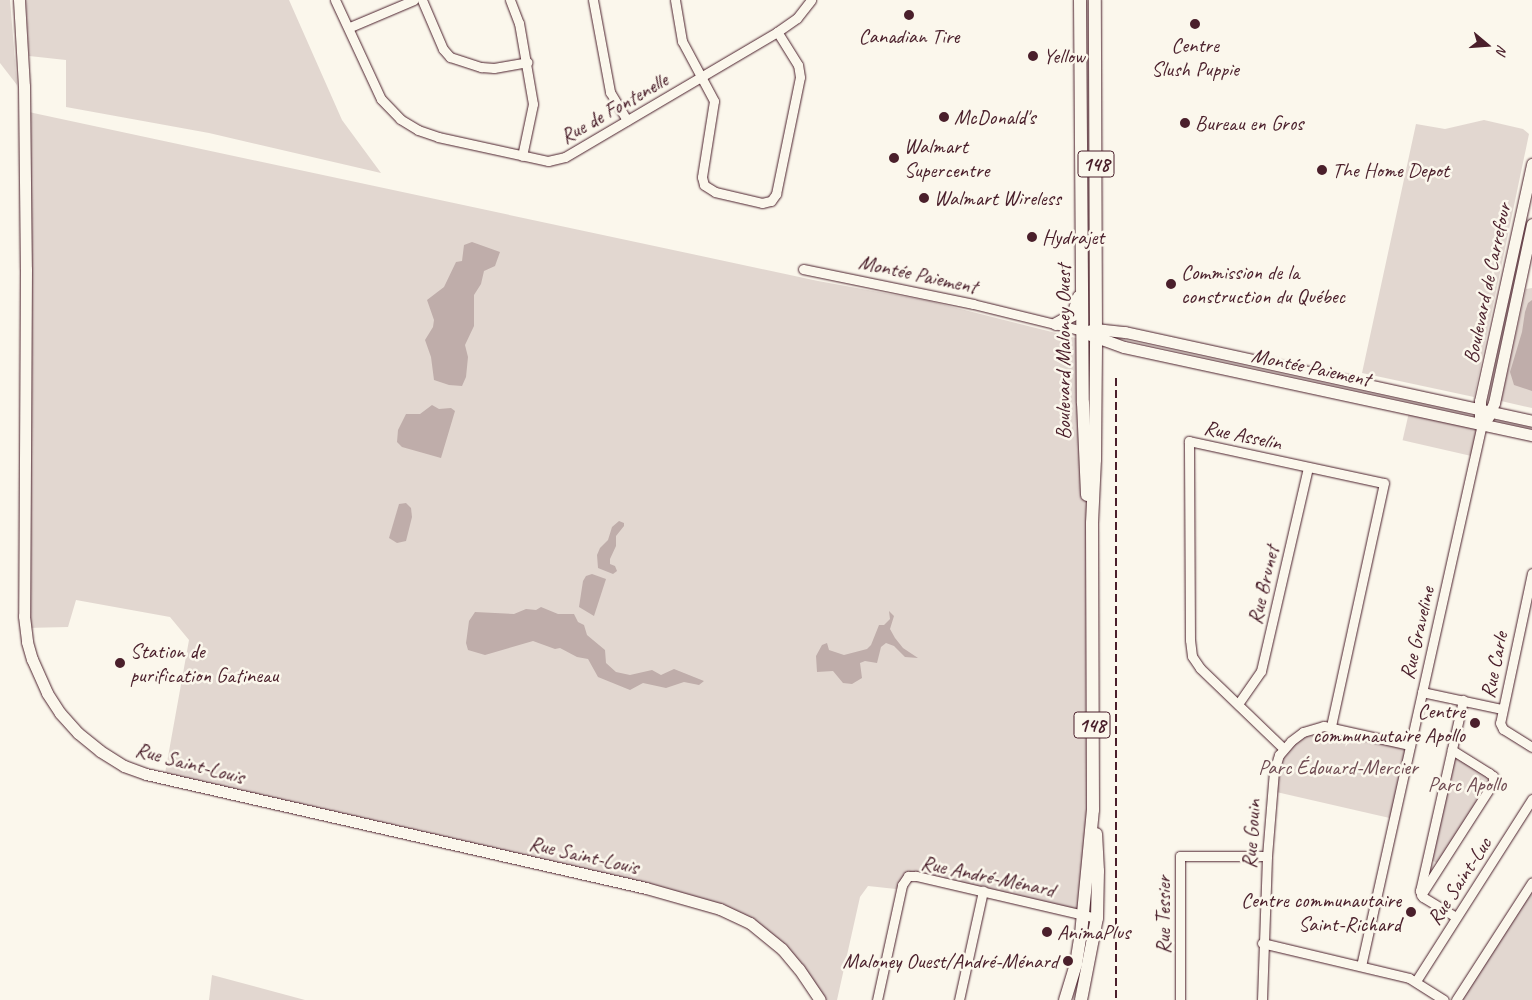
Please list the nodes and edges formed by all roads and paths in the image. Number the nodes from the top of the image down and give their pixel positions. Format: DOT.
graph roads {
  1 [pos="19,0"];
  2 [pos="336,0"];
  3 [pos="414,0"];
  4 [pos="422,0"];
  5 [pos="510,0"];
  6 [pos="593,0"];
  7 [pos="675,0"];
  8 [pos="810,0"];
  9 [pos="1080,0"];
  10 [pos="1095,0"];
  11 [pos="350,27"];
  12 [pos="777,32"];
  13 [pos="527,62"];
  14 [pos="700,77"];
  15 [pos="626,120"];
  16 [pos="522,156"];
  17 [pos="1532,164"];
  18 [pos="1532,224"];
  19 [pos="803,269"];
  20 [pos="1083,270"];
  21 [pos="1056,324"];
  22 [pos="1092,333"];
  23 [pos="1478,409"];
  24 [pos="1492,412"];
  25 [pos="1532,421"];
  26 [pos="1482,424"];
  27 [pos="1532,435"];
  28 [pos="1308,467"];
  29 [pos="1532,574"];
  30 [pos="1422,692"];
  31 [pos="1463,700"];
  32 [pos="1238,704"];
  33 [pos="1502,709"];
  34 [pos="1332,727"];
  35 [pos="1410,745"];
  36 [pos="1532,747"];
  37 [pos="1283,748"];
  38 [pos="1452,750"];
  39 [pos="1532,799"];
  40 [pos="1093,810"];
  41 [pos="1267,856"];
  42 [pos="1532,882"];
  43 [pos="983,891"];
  44 [pos="1421,895"];
  45 [pos="1084,914"];
  46 [pos="1097,918"];
  47 [pos="1456,918"];
  48 [pos="1262,943"];
  49 [pos="1361,966"];
  50 [pos="1416,981"];
  51 [pos="820,1000"];
  52 [pos="876,1000"];
  53 [pos="959,1000"];
  54 [pos="1065,1000"];
  55 [pos="1081,1000"];
  56 [pos="1180,1000"];
  57 [pos="1262,1000"];
  58 [pos="1444,1000"];
  59 [pos="1456,1000"];
  1 -- 51 [label="street, Rue Saint-Louis"];
  2 -- 11 [label="street, Rue de Fontenelle"];
  3 -- 11 [label="street"];
  4 -- 13 [label="street"];
  5 -- 13 [label="street"];
  6 -- 15 [label="street"];
  7 -- 14 [label="street"];
  8 -- 12 [label="street, Rue de Fontenelle"];
  9 -- 20 [label="main road, Boulevard Maloney Ouest / 148"];
  10 -- 22 [label="main road, Boulevard Maloney Ouest / 148"];
  11 -- 16 [label="street, Rue de Fontenelle"];
  12 -- 14 [label="street, Rue de Fontenelle"];
  12 -- 14 [label="street"];
  13 -- 16 [label="street"];
  14 -- 15 [label="street, Rue de Fontenelle"];
  15 -- 16 [label="street, Rue de Fontenelle"];
  17 -- 23 [label="street, Boulevard de Carrefour"];
  18 -- 24 [label="street, Boulevard de Carrefour"];
  19 -- 21 [label="street, Montée Paiement"];
  20 -- 21 [label="main road"];
  20 -- 22 [label="main road, Boulevard Maloney Ouest / 148"];
  21 -- 22 [label="street, Montée Paiement"];
  22 -- 23 [label="street, Montée Paiement"];
  22 -- 26 [label="street, Montée Paiement"];
  22 -- 40 [label="main road, Boulevard Maloney Ouest / 148"];
  23 -- 24 [label="street, Montée Paiement"];
  23 -- 26 [label="street"];
  24 -- 25 [label="street, Montée Paiement"];
  24 -- 26 [label="street"];
  26 -- 27 [label="street, Montée Paiement"];
  26 -- 30 [label="street, Rue Graveline"];
  28 -- 32 [label="street, Rue Brunet"];
  28 -- 32 [label="street, Rue Asselin"];
  28 -- 34 [label="street, Rue Asselin"];
  29 -- 33 [label="street, Rue Carle"];
  30 -- 31 [label="street"];
  30 -- 35 [label="street, Rue Graveline"];
  31 -- 33 [label="street"];
  31 -- 38 [label="street"];
  32 -- 37 [label="street, Rue Asselin"];
  33 -- 36 [label="street, Rue Carle"];
  34 -- 35 [label="street"];
  34 -- 37 [label="street"];
  35 -- 49 [label="street, Rue Graveline"];
  37 -- 41 [label="street, Rue Gouin"];
  38 -- 44 [label="street"];
  38 -- 44 [label="street"];
  39 -- 47 [label="street, Rue Saint-Luc"];
  40 -- 45 [label="main road, Boulevard Maloney Ouest / 148"];
  40 -- 46 [label="main road, Boulevard Maloney Ouest / 148"];
  41 -- 48 [label="street, Rue Gouin"];
  41 -- 56 [label="street, Rue Tessier"];
  42 -- 59 [label="street"];
  43 -- 45 [label="street, Rue André-Ménard"];
  43 -- 52 [label="street, Rue André-Ménard"];
  43 -- 53 [label="street"];
  44 -- 47 [label="street"];
  45 -- 46 [label="street, Rue André-Ménard"];
  45 -- 54 [label="main road, Boulevard Maloney Ouest / 148"];
  46 -- 55 [label="main road, Boulevard Maloney Ouest / 148"];
  47 -- 50 [label="street, Rue Saint-Luc"];
  48 -- 49 [label="street"];
  48 -- 57 [label="street, Rue Gouin"];
  49 -- 50 [label="street"];
  50 -- 58 [label="street"];
}
